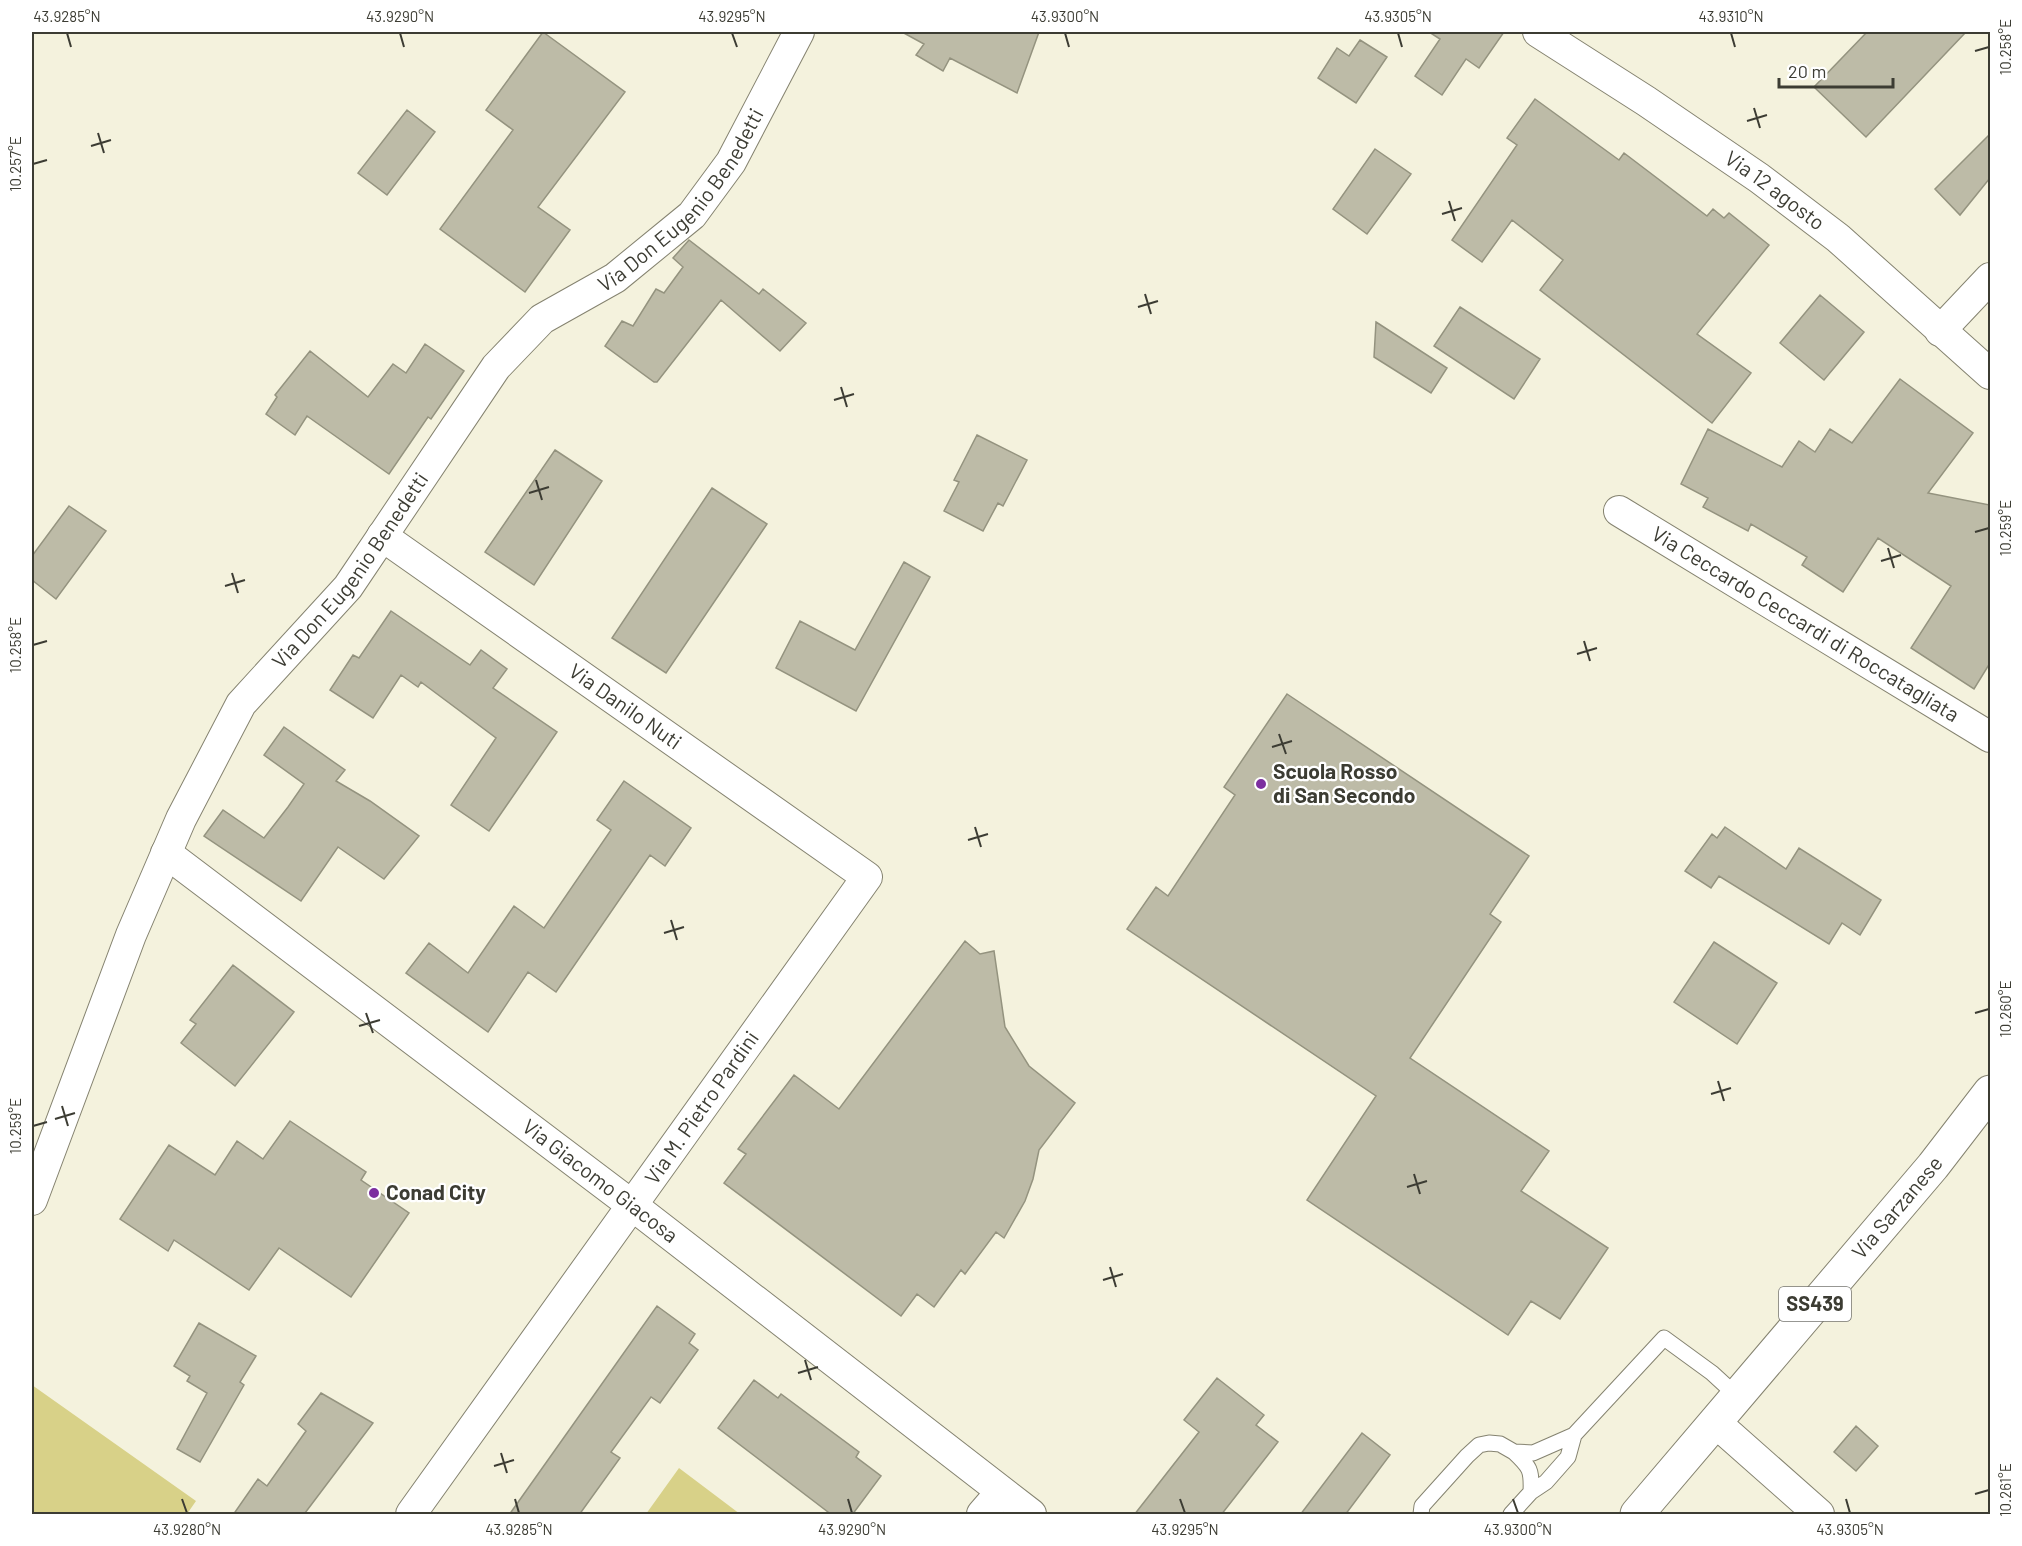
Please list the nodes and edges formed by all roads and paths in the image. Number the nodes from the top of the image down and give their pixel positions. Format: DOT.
graph roads {
  1 [pos="799,32"];
  2 [pos="1538,32"];
  3 [pos="1990,278"];
  4 [pos="1940,331"];
  5 [pos="1990,374"];
  6 [pos="1619,511"];
  7 [pos="382,537"];
  8 [pos="1990,736"];
  9 [pos="166,853"];
  10 [pos="867,877"];
  11 [pos="1990,1092"];
  12 [pos="32,1200"];
  13 [pos="633,1206"];
  14 [pos="1737,1396"];
  15 [pos="1715,1422"];
  16 [pos="1574,1435"];
  17 [pos="1514,1452"];
  18 [pos="1000,1492"];
  19 [pos="1531,1492"];
  20 [pos="411,1515"];
  21 [pos="982,1515"];
  22 [pos="1031,1515"];
  23 [pos="1421,1515"];
  24 [pos="1511,1515"];
  25 [pos="1637,1515"];
  26 [pos="1819,1515"];
  1 -- 7 [label="street, Via Don Eugenio Benedetti"];
  2 -- 4 [label="street, Via 12 agosto"];
  3 -- 4 [label="street"];
  4 -- 5 [label="street, Via 12 agosto"];
  6 -- 8 [label="street, Via Ceccardo Ceccardi di Roccatagliata"];
  7 -- 9 [label="street, Via Don Eugenio Benedetti"];
  7 -- 10 [label="street, Via Danilo Nuti"];
  9 -- 12 [label="street, Via Don Eugenio Benedetti"];
  9 -- 13 [label="street, Via Giacomo Giacosa"];
  10 -- 13 [label="street, Via M. Pietro Pardini"];
  11 -- 14 [label="main road, Via Sarzanese / SS439"];
  13 -- 18 [label="street, Via Giacomo Giacosa"];
  13 -- 20 [label="street, Via M. Pietro Pardini"];
  14 -- 15 [label="main road, Via Sarzanese / SS439"];
  14 -- 16 [label="lane"];
  15 -- 25 [label="main road, Via Sarzanese / SS439"];
  15 -- 26 [label="street"];
  16 -- 17 [label="lane"];
  16 -- 19 [label="lane"];
  17 -- 19 [label="lane"];
  17 -- 23 [label="lane"];
  18 -- 21 [label="street"];
  18 -- 22 [label="street, Via Giacomo Giacosa"];
  19 -- 24 [label="lane"];
}
